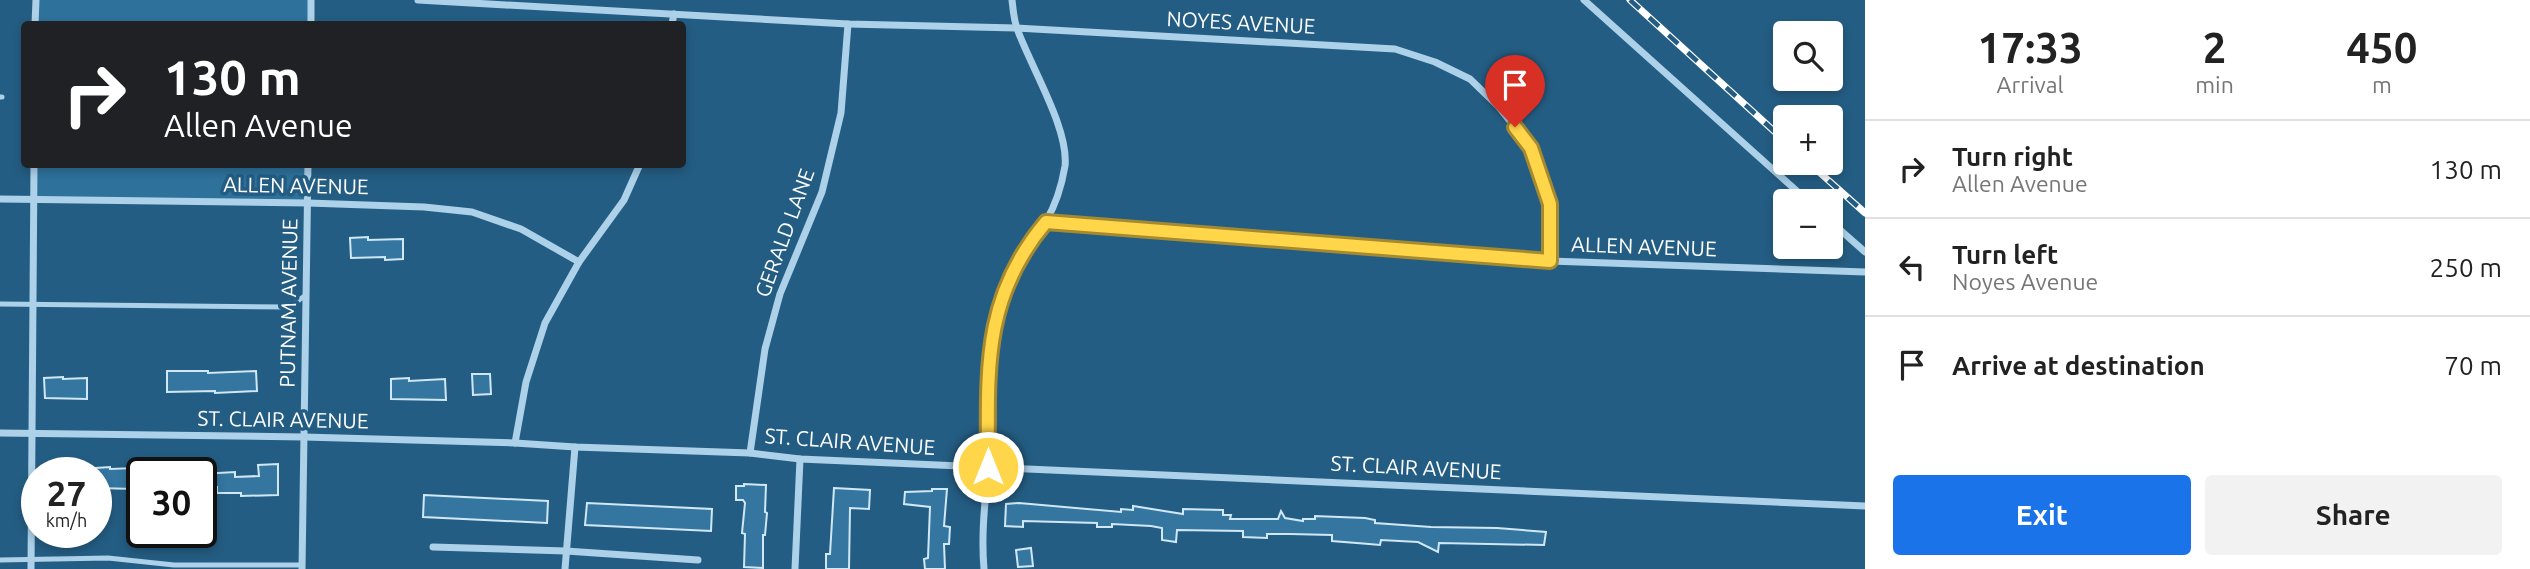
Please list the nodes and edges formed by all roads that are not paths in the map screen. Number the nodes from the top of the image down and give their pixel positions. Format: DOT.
graph roads {
  1 [pos="36,0"];
  2 [pos="311,0"];
  3 [pos="418,0"];
  4 [pos="1012,0"];
  5 [pos="1584,0"];
  6 [pos="674,14"];
  7 [pos="36,21"];
  8 [pos="311,21"];
  9 [pos="673,21"];
  10 [pos="848,23"];
  11 [pos="1016,28"];
  12 [pos="34,168"];
  13 [pos="309,168"];
  14 [pos="638,168"];
  15 [pos="1795,189"];
  16 [pos="0,199"];
  17 [pos="33,200"];
  18 [pos="308,203"];
  19 [pos="1046,222"];
  20 [pos="1843,233"];
  21 [pos="1865,252"];
  22 [pos="1550,261"];
  23 [pos="579,262"];
  24 [pos="1865,272"];
  25 [pos="306,295"];
  26 [pos="0,304"];
  27 [pos="32,304"];
  28 [pos="0,433"];
  29 [pos="31,433"];
  30 [pos="304,437"];
  31 [pos="515,443"];
  32 [pos="575,447"];
  33 [pos="750,453"];
  34 [pos="800,459"];
  35 [pos="988,467"];
  36 [pos="1865,506"];
  37 [pos="433,547"];
  38 [pos="566,551"];
  39 [pos="0,560"];
  40 [pos="31,560"];
  41 [pos="698,560"];
  42 [pos="302,567"];
  43 [pos="31,569"];
  44 [pos="565,569"];
  45 [pos="795,569"];
  46 [pos="984,569"];
  1 -- 7 [label="street"];
  2 -- 8 [label="street"];
  3 -- 6 [label="street, NOYES AVENUE"];
  4 -- 11 [label="street"];
  5 -- 15 [label="street"];
  6 -- 9 [label="street"];
  6 -- 10 [label="street, NOYES AVENUE"];
  10 -- 11 [label="street, NOYES AVENUE"];
  10 -- 33 [label="street, GERALD LANE"];
  11 -- 19 [label="street"];
  11 -- 22 [label="street, NOYES AVENUE"];
  12 -- 17 [label="street"];
  13 -- 18 [label="street, PUTNAM AVENUE"];
  14 -- 23 [label="street"];
  16 -- 17 [label="street, ALLEN AVENUE"];
  17 -- 18 [label="street, ALLEN AVENUE"];
  17 -- 27 [label="street"];
  18 -- 23 [label="street, ALLEN AVENUE"];
  18 -- 25 [label="street, PUTNAM AVENUE"];
  19 -- 22 [label="street, ALLEN AVENUE"];
  19 -- 35 [label="street"];
  20 -- 21 [label="street"];
  22 -- 24 [label="street, ALLEN AVENUE"];
  23 -- 31 [label="street"];
  25 -- 27 [label="lane"];
  25 -- 30 [label="street, PUTNAM AVENUE"];
  26 -- 27 [label="lane"];
  27 -- 29 [label="street"];
  28 -- 29 [label="street, ST. CLAIR AVENUE"];
  29 -- 30 [label="street, ST. CLAIR AVENUE"];
  29 -- 40 [label="street"];
  30 -- 31 [label="street, ST. CLAIR AVENUE"];
  30 -- 42 [label="street, PUTNAM AVENUE"];
  31 -- 32 [label="street, ST. CLAIR AVENUE"];
  32 -- 33 [label="street, ST. CLAIR AVENUE"];
  32 -- 38 [label="street"];
  33 -- 34 [label="street, ST. CLAIR AVENUE"];
  34 -- 35 [label="street, ST. CLAIR AVENUE"];
  34 -- 45 [label="street"];
  35 -- 36 [label="street, ST. CLAIR AVENUE"];
  35 -- 46 [label="street"];
  37 -- 38 [label="street"];
  38 -- 41 [label="street"];
  38 -- 44 [label="street"];
  39 -- 40 [label="lane"];
  40 -- 42 [label="lane"];
  40 -- 43 [label="street"];
}
